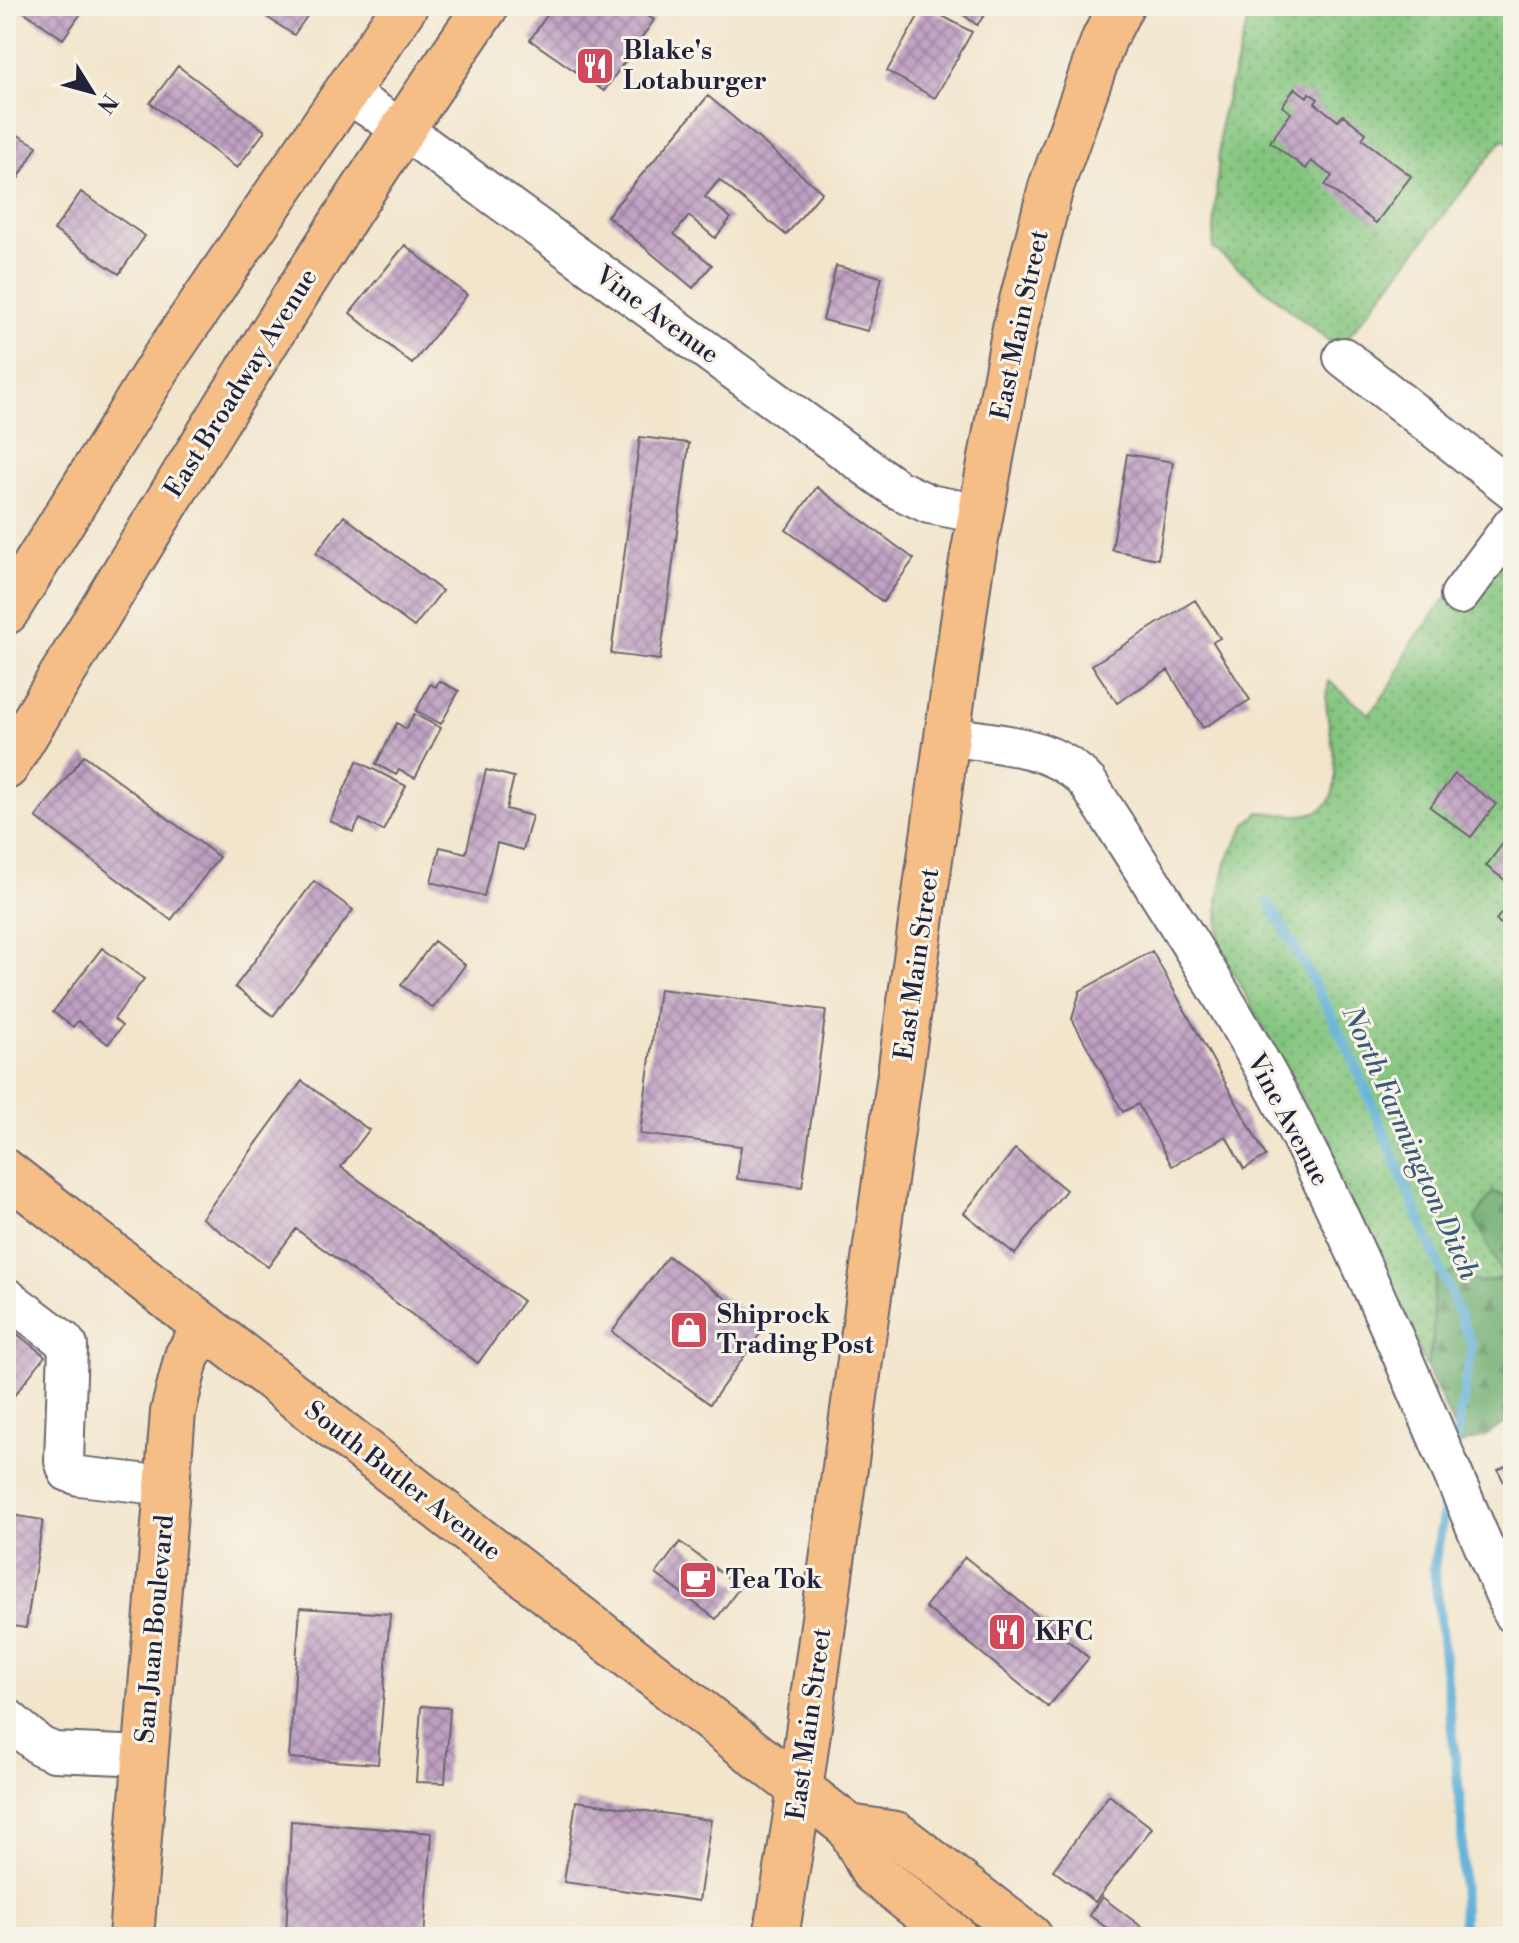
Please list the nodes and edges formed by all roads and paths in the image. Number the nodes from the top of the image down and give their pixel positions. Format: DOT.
graph roads {
  1 [pos="405,6"];
  2 [pos="486,6"];
  3 [pos="1121,6"];
  4 [pos="344,92"];
  5 [pos="401,128"];
  6 [pos="1343,357"];
  7 [pos="1513,490"];
  8 [pos="981,514"];
  9 [pos="1513,524"];
  10 [pos="1460,595"];
  11 [pos="6,612"];
  12 [pos="948,736"];
  13 [pos="6,767"];
  14 [pos="6,1172"];
  15 [pos="6,1297"];
  16 [pos="206,1327"];
  17 [pos="167,1486"];
  18 [pos="1513,1614"];
  19 [pos="6,1717"];
  20 [pos="145,1756"];
  21 [pos="800,1790"];
  22 [pos="849,1827"];
  23 [pos="131,1937"];
  24 [pos="776,1937"];
  25 [pos="955,1937"];
  26 [pos="1030,1937"];
  1 -- 4 [label="main road"];
  2 -- 5 [label="main road, East Broadway Avenue"];
  3 -- 8 [label="main road, East Main Street"];
  4 -- 5 [label="street, Vine Avenue"];
  4 -- 11 [label="main road"];
  5 -- 8 [label="street, Vine Avenue"];
  5 -- 13 [label="main road, East Broadway Avenue"];
  6 -- 7 [label="street"];
  8 -- 12 [label="main road, East Main Street"];
  9 -- 10 [label="street"];
  12 -- 18 [label="street, Vine Avenue"];
  12 -- 21 [label="main road, East Main Street"];
  14 -- 16 [label="main road, South Butler Avenue"];
  15 -- 17 [label="street"];
  16 -- 17 [label="main road, San Juan Boulevard"];
  16 -- 21 [label="main road, South Butler Avenue"];
  17 -- 20 [label="main road, San Juan Boulevard"];
  19 -- 20 [label="street"];
  20 -- 23 [label="main road, San Juan Boulevard"];
  21 -- 22 [label="main road, South Butler Avenue"];
  21 -- 24 [label="main road, East Main Street"];
  22 -- 25 [label="main road"];
  22 -- 26 [label="main road"];
}
